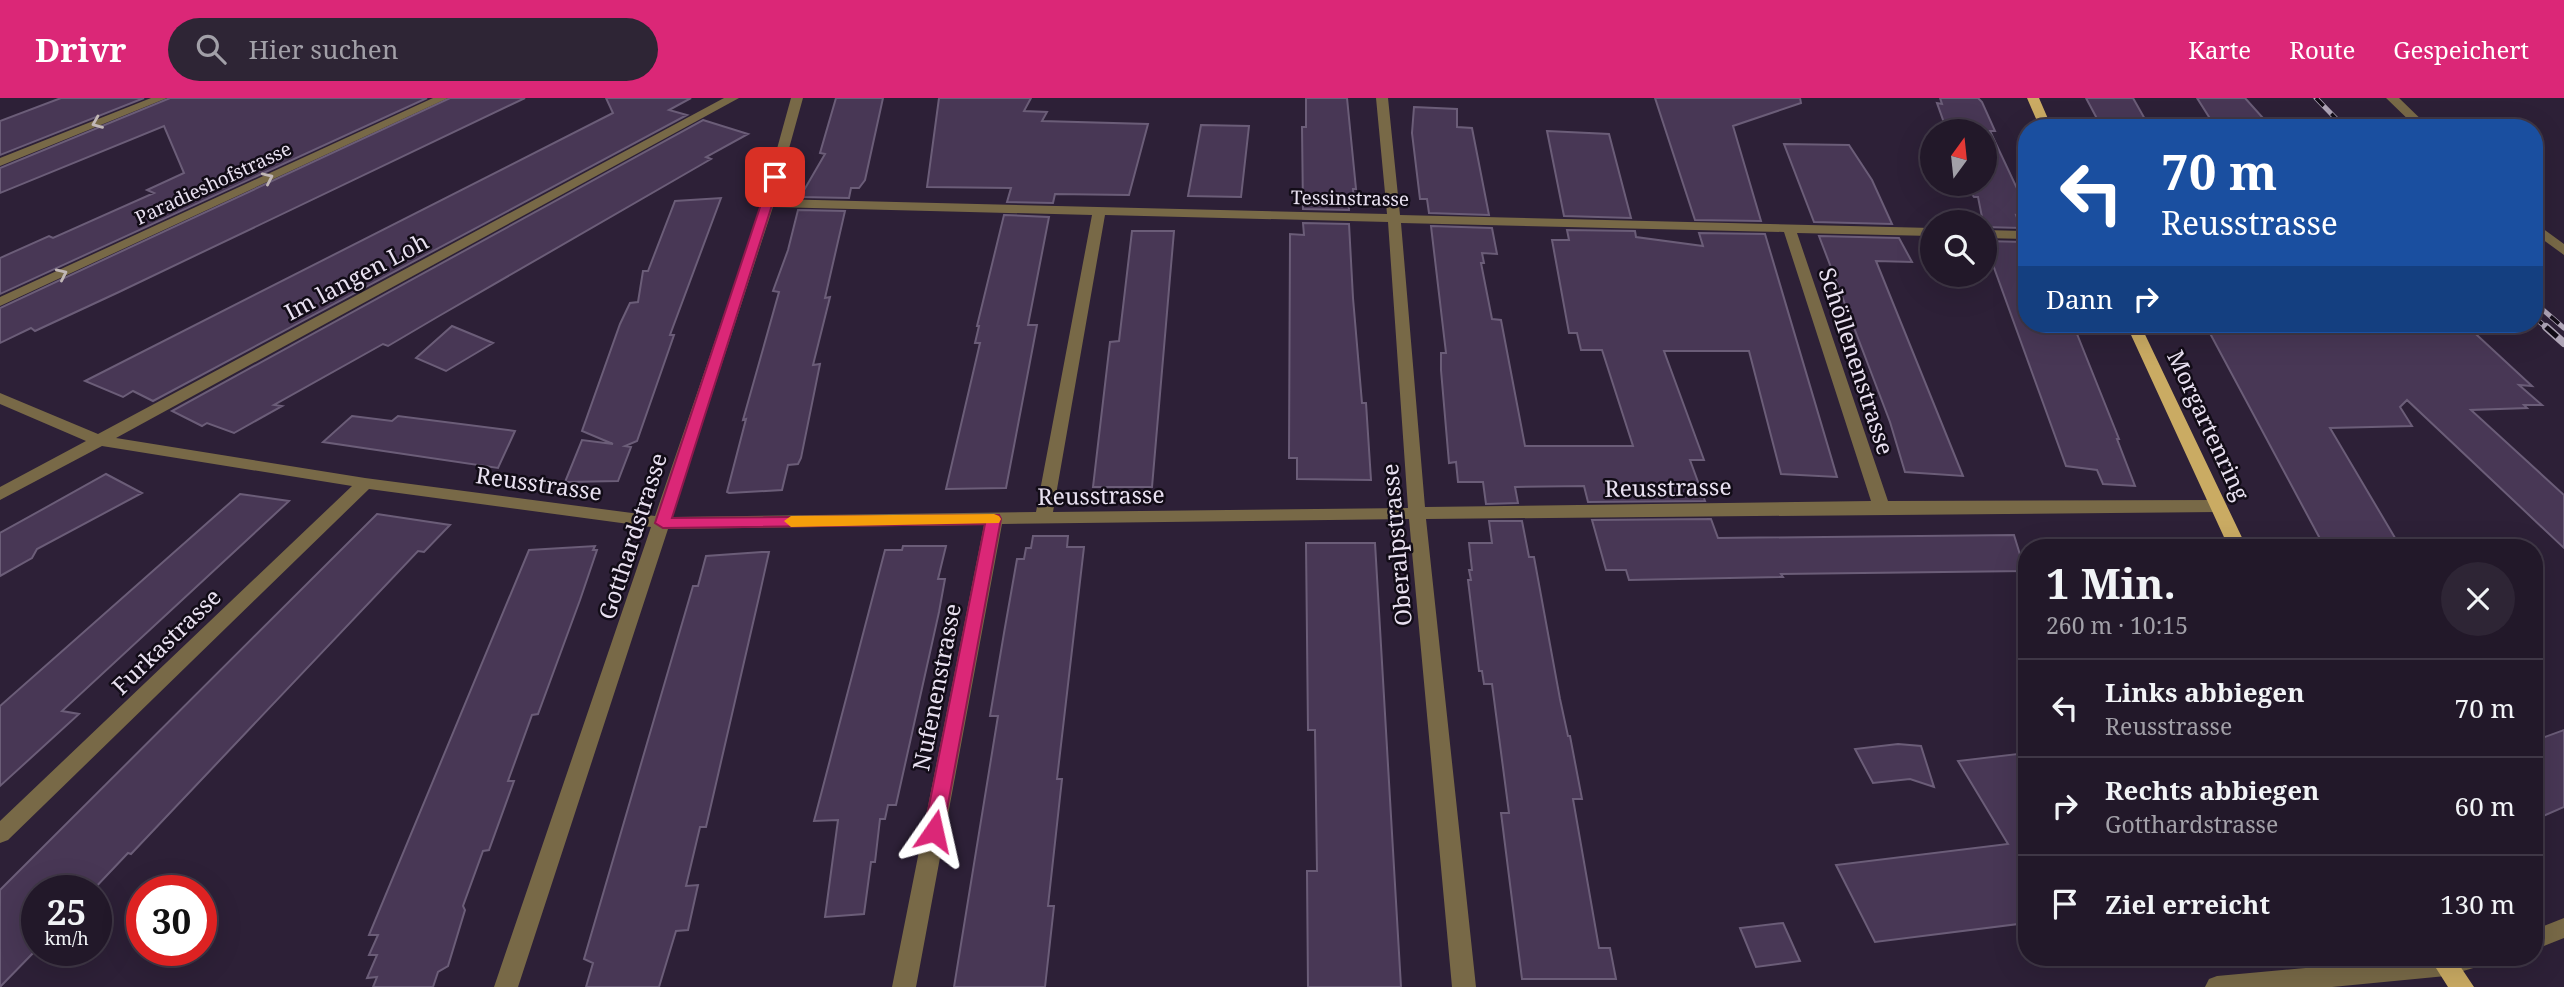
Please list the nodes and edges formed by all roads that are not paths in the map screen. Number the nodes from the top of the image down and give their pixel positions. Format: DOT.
graph roads {
  1 [pos="161,98"];
  2 [pos="442,98"];
  3 [pos="733,98"];
  4 [pos="797,98"];
  5 [pos="1382,98"];
  6 [pos="2033,98"];
  7 [pos="2392,98"];
  8 [pos="2042,119"];
  9 [pos="2414,119"];
  10 [pos="0,162"];
  11 [pos="768,203"];
  12 [pos="1099,211"];
  13 [pos="1394,218"];
  14 [pos="1789,228"];
  15 [pos="1920,232"];
  16 [pos="1997,234"];
  17 [pos="2543,234"];
  18 [pos="2018,235"];
  19 [pos="2564,251"];
  20 [pos="0,302"];
  21 [pos="2137,333"];
  22 [pos="0,398"];
  23 [pos="98,440"];
  24 [pos="365,483"];
  25 [pos="0,494"];
  26 [pos="2218,506"];
  27 [pos="1881,507"];
  28 [pos="1417,513"];
  29 [pos="994,519"];
  30 [pos="1043,519"];
  31 [pos="663,523"];
  32 [pos="2234,539"];
  33 [pos="0,834"];
  34 [pos="2564,928"];
  35 [pos="2543,936"];
  36 [pos="2444,970"];
  37 [pos="506,987"];
  38 [pos="904,987"];
  39 [pos="1464,987"];
  40 [pos="2217,987"];
  41 [pos="2462,987"];
  1 -- 10 [label="street, one-way"];
  20 -- 2 [label="street, Paradieshofstrasse, one-way"];
  3 -- 23 [label="street, Im langen Loh"];
  4 -- 11 [label="street, Gotthardstrasse"];
  5 -- 13 [label="street, Oberalpstrasse"];
  6 -- 8 [label="main road"];
  7 -- 9 [label="street"];
  11 -- 12 [label="street, Tessinstrasse"];
  11 -- 31 [label="street, Gotthardstrasse"];
  12 -- 13 [label="street, Tessinstrasse"];
  12 -- 30 [label="street"];
  13 -- 14 [label="street, Tessinstrasse"];
  13 -- 28 [label="street, Oberalpstrasse"];
  14 -- 15 [label="street, Tessinstrasse"];
  14 -- 27 [label="street, Schöllenenstrasse"];
  16 -- 18 [label="street"];
  17 -- 19 [label="street"];
  21 -- 26 [label="main road, Morgartenring"];
  22 -- 23 [label="street, Reusstrasse"];
  23 -- 24 [label="street, Reusstrasse"];
  23 -- 25 [label="street, Im langen Loh"];
  24 -- 31 [label="street, Reusstrasse"];
  24 -- 33 [label="street, Furkastrasse"];
  26 -- 27 [label="street, Reusstrasse"];
  26 -- 32 [label="main road, Morgartenring"];
  27 -- 28 [label="street, Reusstrasse"];
  28 -- 30 [label="street, Reusstrasse"];
  28 -- 39 [label="street, Oberalpstrasse"];
  29 -- 30 [label="street, Reusstrasse"];
  29 -- 31 [label="street, Reusstrasse"];
  29 -- 38 [label="street, Nufenenstrasse"];
  31 -- 37 [label="street, Gotthardstrasse"];
  34 -- 35 [label="street"];
  36 -- 40 [label="street"];
  36 -- 41 [label="main road"];
}
